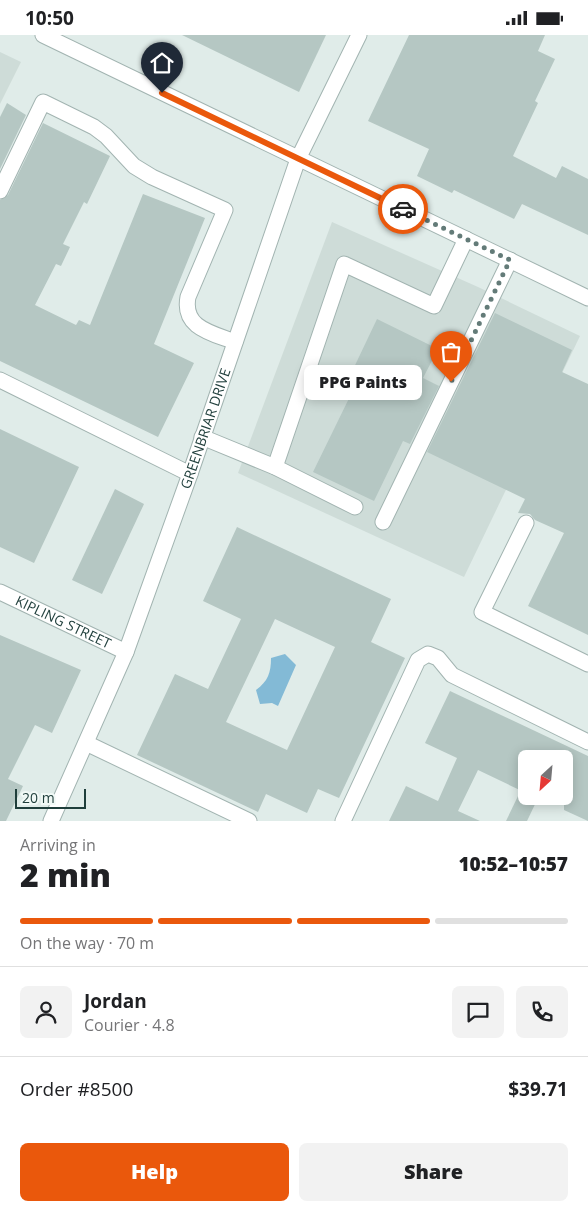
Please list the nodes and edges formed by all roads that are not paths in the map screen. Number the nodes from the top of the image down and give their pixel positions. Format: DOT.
graph roads {
  1 [pos="43,35"];
  2 [pos="359,35"];
  3 [pos="298,159"];
  4 [pos="0,191"];
  5 [pos="466,239"];
  6 [pos="510,260"];
  7 [pos="587,294"];
  8 [pos="235,341"];
  9 [pos="0,380"];
  10 [pos="202,437"];
  11 [pos="275,467"];
  12 [pos="190,474"];
  13 [pos="355,507"];
  14 [pos="383,522"];
  15 [pos="526,523"];
  16 [pos="0,592"];
  17 [pos="126,652"];
  18 [pos="588,664"];
  19 [pos="588,741"];
  20 [pos="86,743"];
  21 [pos="51,821"];
  22 [pos="249,821"];
  23 [pos="343,821"];
  1 -- 3 [label="street"];
  2 -- 3 [label="street, GREENBRIAR DRIVE"];
  3 -- 5 [label="street"];
  3 -- 8 [label="street, GREENBRIAR DRIVE"];
  4 -- 8 [label="street"];
  5 -- 6 [label="street"];
  5 -- 11 [label="street"];
  6 -- 7 [label="street"];
  6 -- 14 [label="street"];
  8 -- 10 [label="street, GREENBRIAR DRIVE"];
  9 -- 12 [label="street"];
  10 -- 11 [label="street"];
  10 -- 12 [label="street, GREENBRIAR DRIVE"];
  11 -- 13 [label="street"];
  12 -- 17 [label="street, GREENBRIAR DRIVE"];
  15 -- 18 [label="street"];
  16 -- 17 [label="street, KIPLING STREET"];
  17 -- 20 [label="street, GREENBRIAR DRIVE"];
  19 -- 23 [label="street"];
  20 -- 21 [label="street, GREENBRIAR DRIVE"];
  20 -- 22 [label="street"];
}
